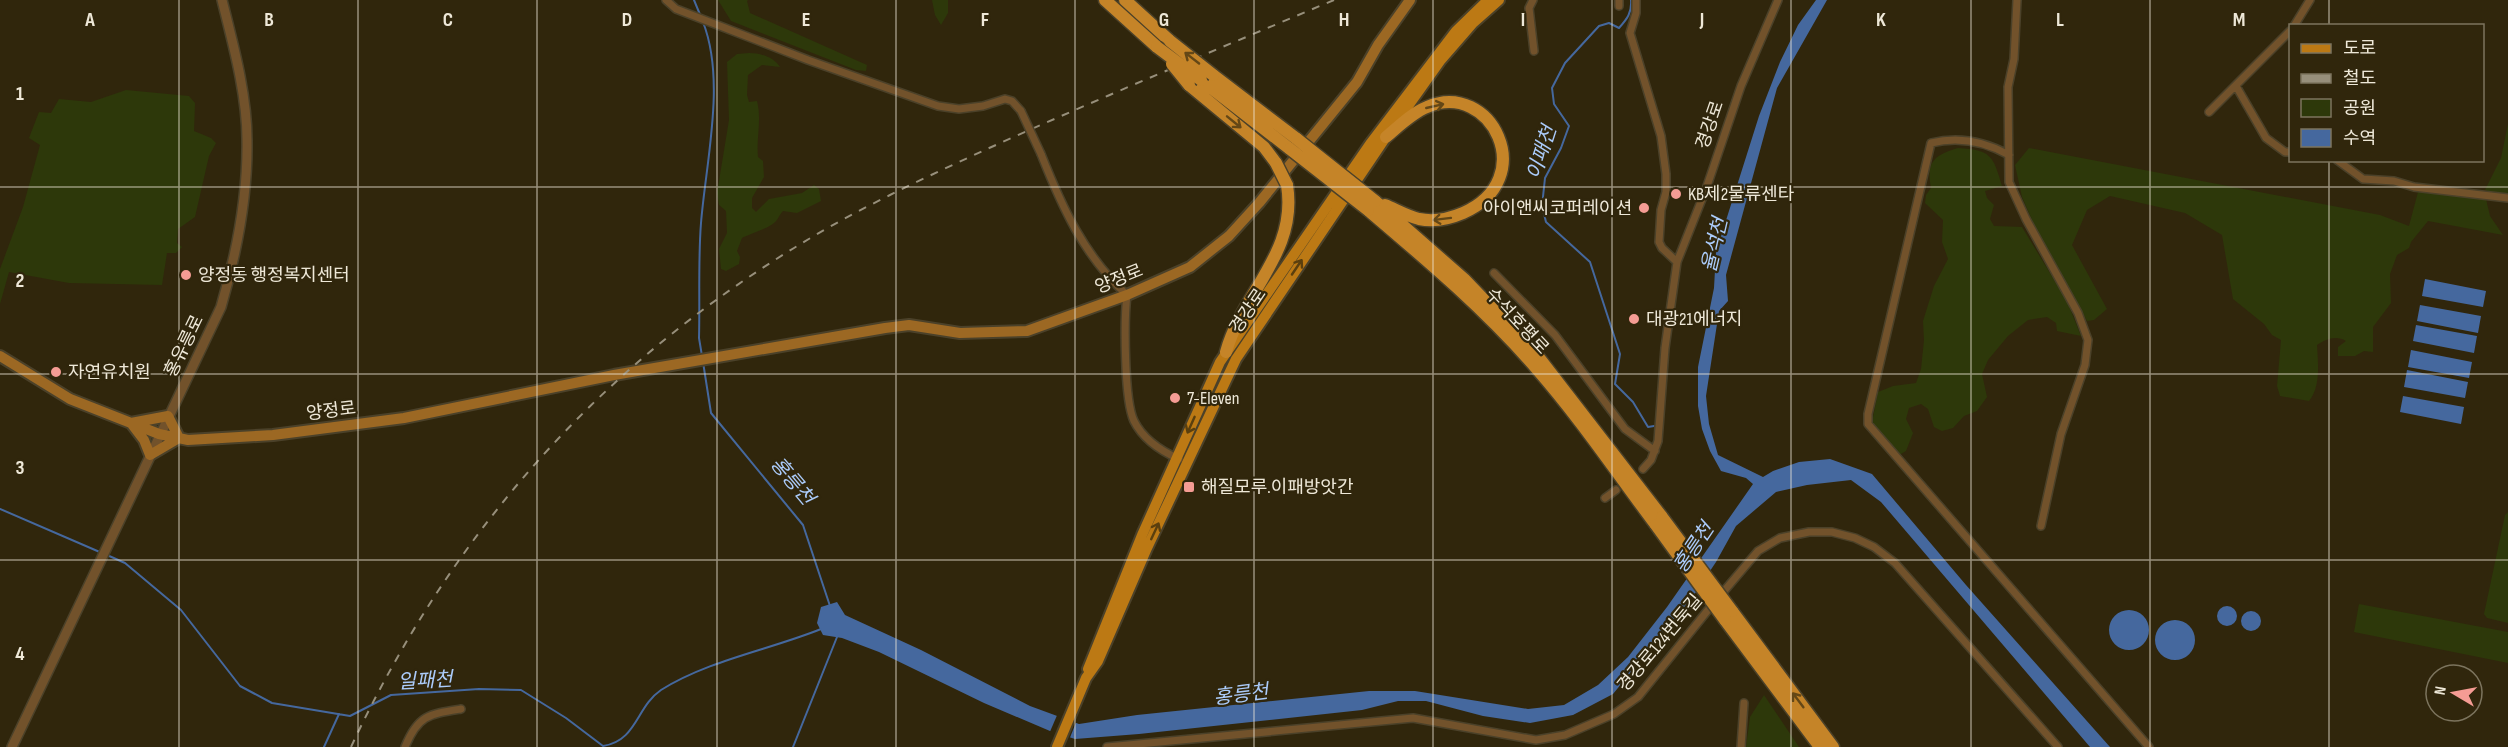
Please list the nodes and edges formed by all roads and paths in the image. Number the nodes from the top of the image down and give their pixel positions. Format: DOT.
graph roads {
  1 [pos="222,0"];
  2 [pos="666,0"];
  3 [pos="1105,0"];
  4 [pos="1125,0"];
  5 [pos="1410,0"];
  6 [pos="1488,0"];
  7 [pos="1499,0"];
  8 [pos="1533,0"];
  9 [pos="1636,0"];
  10 [pos="1779,0"];
  11 [pos="2017,0"];
  12 [pos="2310,0"];
  13 [pos="2295,24"];
  14 [pos="2289,32"];
  15 [pos="1534,51"];
  16 [pos="1195,82"];
  17 [pos="2236,86"];
  18 [pos="2209,112"];
  19 [pos="1386,136"];
  20 [pos="1293,144"];
  21 [pos="2289,152"];
  22 [pos="2009,155"];
  23 [pos="2340,162"];
  24 [pos="2508,198"];
  25 [pos="1372,205"];
  26 [pos="1677,262"];
  27 [pos="1494,273"];
  28 [pos="1127,295"];
  29 [pos="1226,352"];
  30 [pos="0,356"];
  31 [pos="168,416"];
  32 [pos="131,423"];
  33 [pos="159,434"];
  34 [pos="179,438"];
  35 [pos="1655,451"];
  36 [pos="150,455"];
  37 [pos="1176,458"];
  38 [pos="1187,462"];
  39 [pos="1643,469"];
  40 [pos="1616,490"];
  41 [pos="1605,498"];
  42 [pos="2042,526"];
  43 [pos="1729,616"];
  44 [pos="1086,678"];
  45 [pos="1744,703"];
  46 [pos="461,710"];
  47 [pos="1538,743"];
  48 [pos="1058,744"];
  49 [pos="12,747"];
  50 [pos="405,747"];
  51 [pos="1107,747"];
  52 [pos="1741,747"];
  53 [pos="1820,747"];
  54 [pos="1833,747"];
  55 [pos="2058,747"];
  56 [pos="2149,747"];
  1 -- 31 [label="street, 홍유릉로"];
  2 -- 28 [label="street, bridge"];
  3 -- 16 [label="highway, bridge"];
  20 -- 4 [label="highway, 수석호평로, one-way, bridge"];
  5 -- 28 [label="main road, 양정로"];
  6 -- 29 [label="main road, 경강로"];
  7 -- 19 [label="main road, 경강로"];
  8 -- 15 [label="street"];
  9 -- 26 [label="street"];
  10 -- 26 [label="street, 경강로"];
  11 -- 22 [label="street"];
  12 -- 13 [label="street"];
  14 -- 17 [label="street"];
  16 -- 20 [label="highway, 수석호평로"];
  16 -- 29 [label="highway, one-way, bridge"];
  17 -- 18 [label="street"];
  17 -- 21 [label="street"];
  19 -- 25 [label="highway, one-way"];
  38 -- 19 [label="main road, 경강로, one-way"];
  20 -- 25 [label="highway, 수석호평로, bridge"];
  22 -- 42 [label="street"];
  22 -- 56 [label="street"];
  23 -- 24 [label="street"];
  25 -- 43 [label="highway, 수석호평로, bridge"];
  26 -- 35 [label="street, 경강로"];
  27 -- 35 [label="street"];
  28 -- 34 [label="main road, 양정로"];
  28 -- 37 [label="street"];
  29 -- 37 [label="main road, 경강로, one-way"];
  30 -- 32 [label="main road, 양정로"];
  31 -- 32 [label="main road"];
  31 -- 33 [label="street, 홍유릉로"];
  31 -- 34 [label="main road"];
  32 -- 33 [label="main road, 양정로"];
  32 -- 36 [label="main road"];
  33 -- 34 [label="main road, 양정로"];
  33 -- 36 [label="street, 홍유릉로"];
  34 -- 36 [label="main road"];
  35 -- 39 [label="street, 경강로"];
  36 -- 49 [label="street, 홍유릉로"];
  37 -- 38 [label="street"];
  37 -- 44 [label="main road, 경강로"];
  44 -- 38 [label="main road, 경강로, one-way"];
  40 -- 41 [label="street"];
  43 -- 53 [label="highway, 수석호평로"];
  54 -- 43 [label="highway, 수석호평로, one-way"];
  44 -- 48 [label="main road, 경강로"];
  45 -- 52 [label="street"];
  46 -- 50 [label="street"];
  47 -- 51 [label="street, 경강로124번둑길"];
  47 -- 55 [label="street, 경강로124번둑길"];
}
